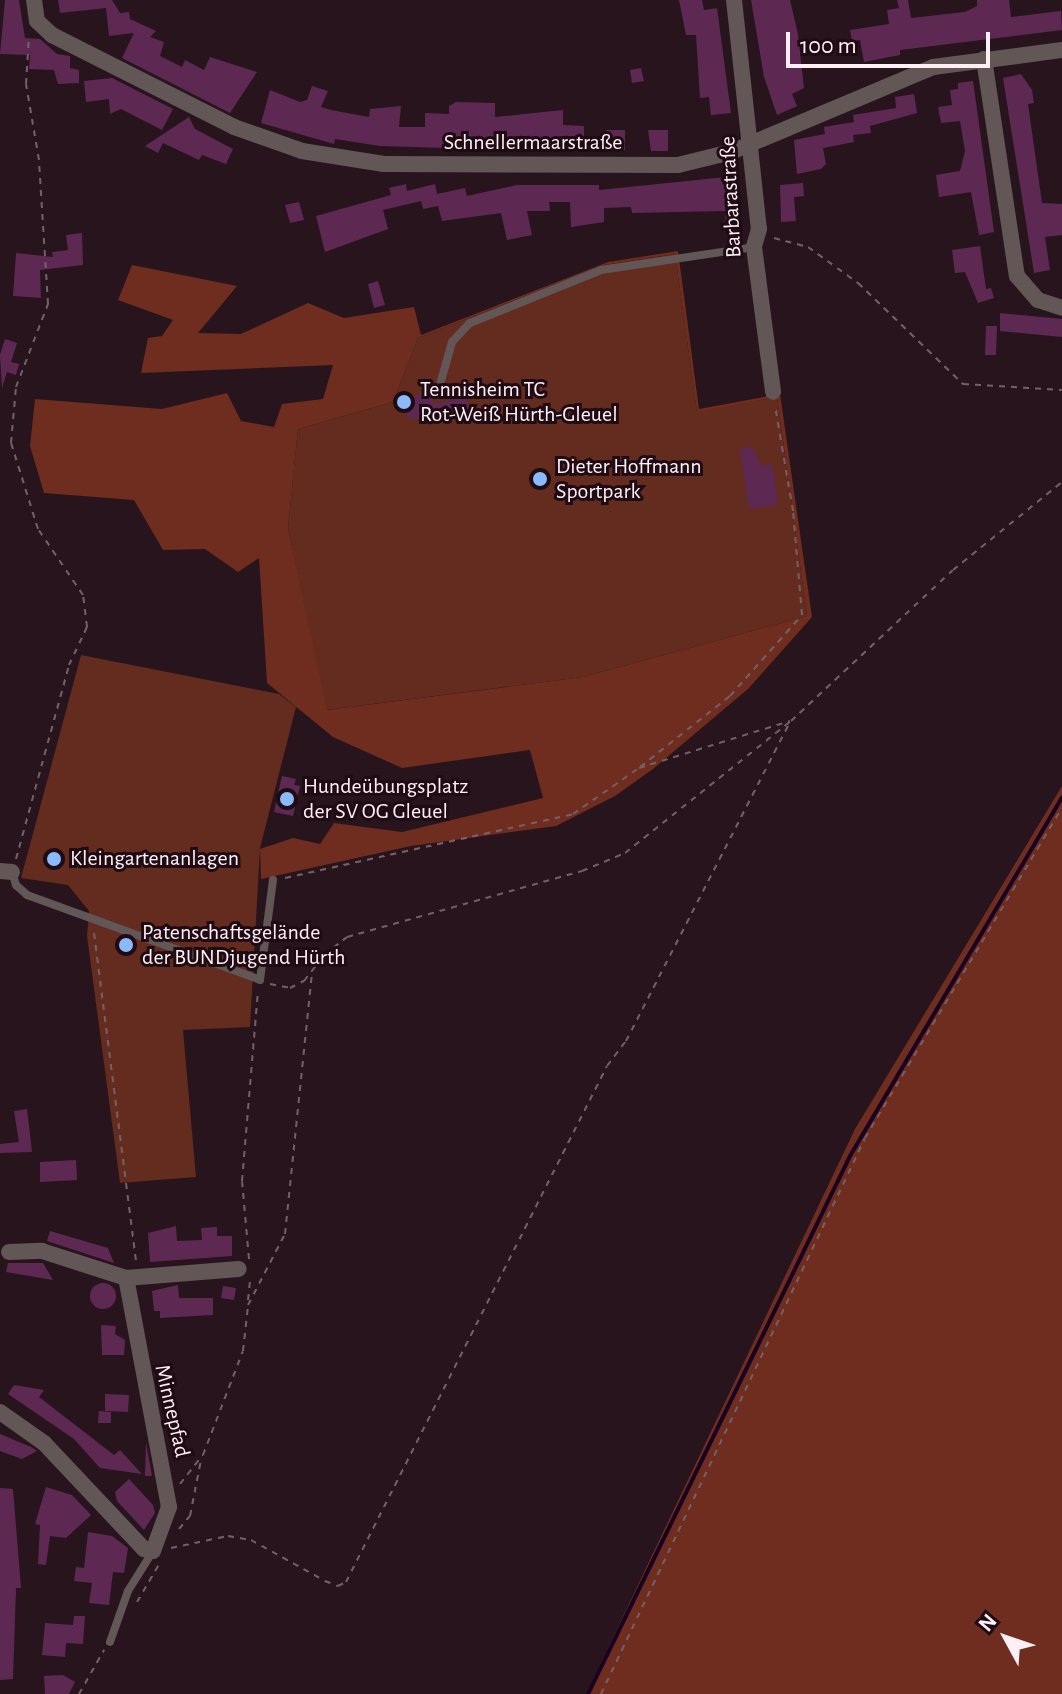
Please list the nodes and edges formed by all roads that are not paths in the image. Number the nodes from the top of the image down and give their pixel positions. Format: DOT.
graph roads {
  1 [pos="34,0"];
  2 [pos="734,0"];
  3 [pos="1062,50"];
  4 [pos="984,59"];
  5 [pos="752,141"];
  6 [pos="754,247"];
  7 [pos="1062,308"];
  8 [pos="441,381"];
  9 [pos="773,392"];
  10 [pos="6,871"];
  11 [pos="273,880"];
  12 [pos="5,1252"];
  13 [pos="244,1264"];
  14 [pos="131,1277"];
  15 [pos="0,1412"];
  16 [pos="153,1551"];
  17 [pos="110,1642"];
  1 -- 5 [label="street, Schnellermaarstraße"];
  2 -- 5 [label="street, Barbarastraße"];
  3 -- 4 [label="street, Schnellermaarstraße"];
  4 -- 5 [label="street, Schnellermaarstraße"];
  4 -- 7 [label="street"];
  5 -- 6 [label="street, Barbarastraße"];
  6 -- 8 [label="lane"];
  6 -- 9 [label="street, Barbarastraße"];
  10 -- 11 [label="lane"];
  12 -- 14 [label="street"];
  13 -- 14 [label="street"];
  14 -- 16 [label="street, Minnepfad"];
  15 -- 16 [label="street"];
  16 -- 17 [label="lane"];
}
